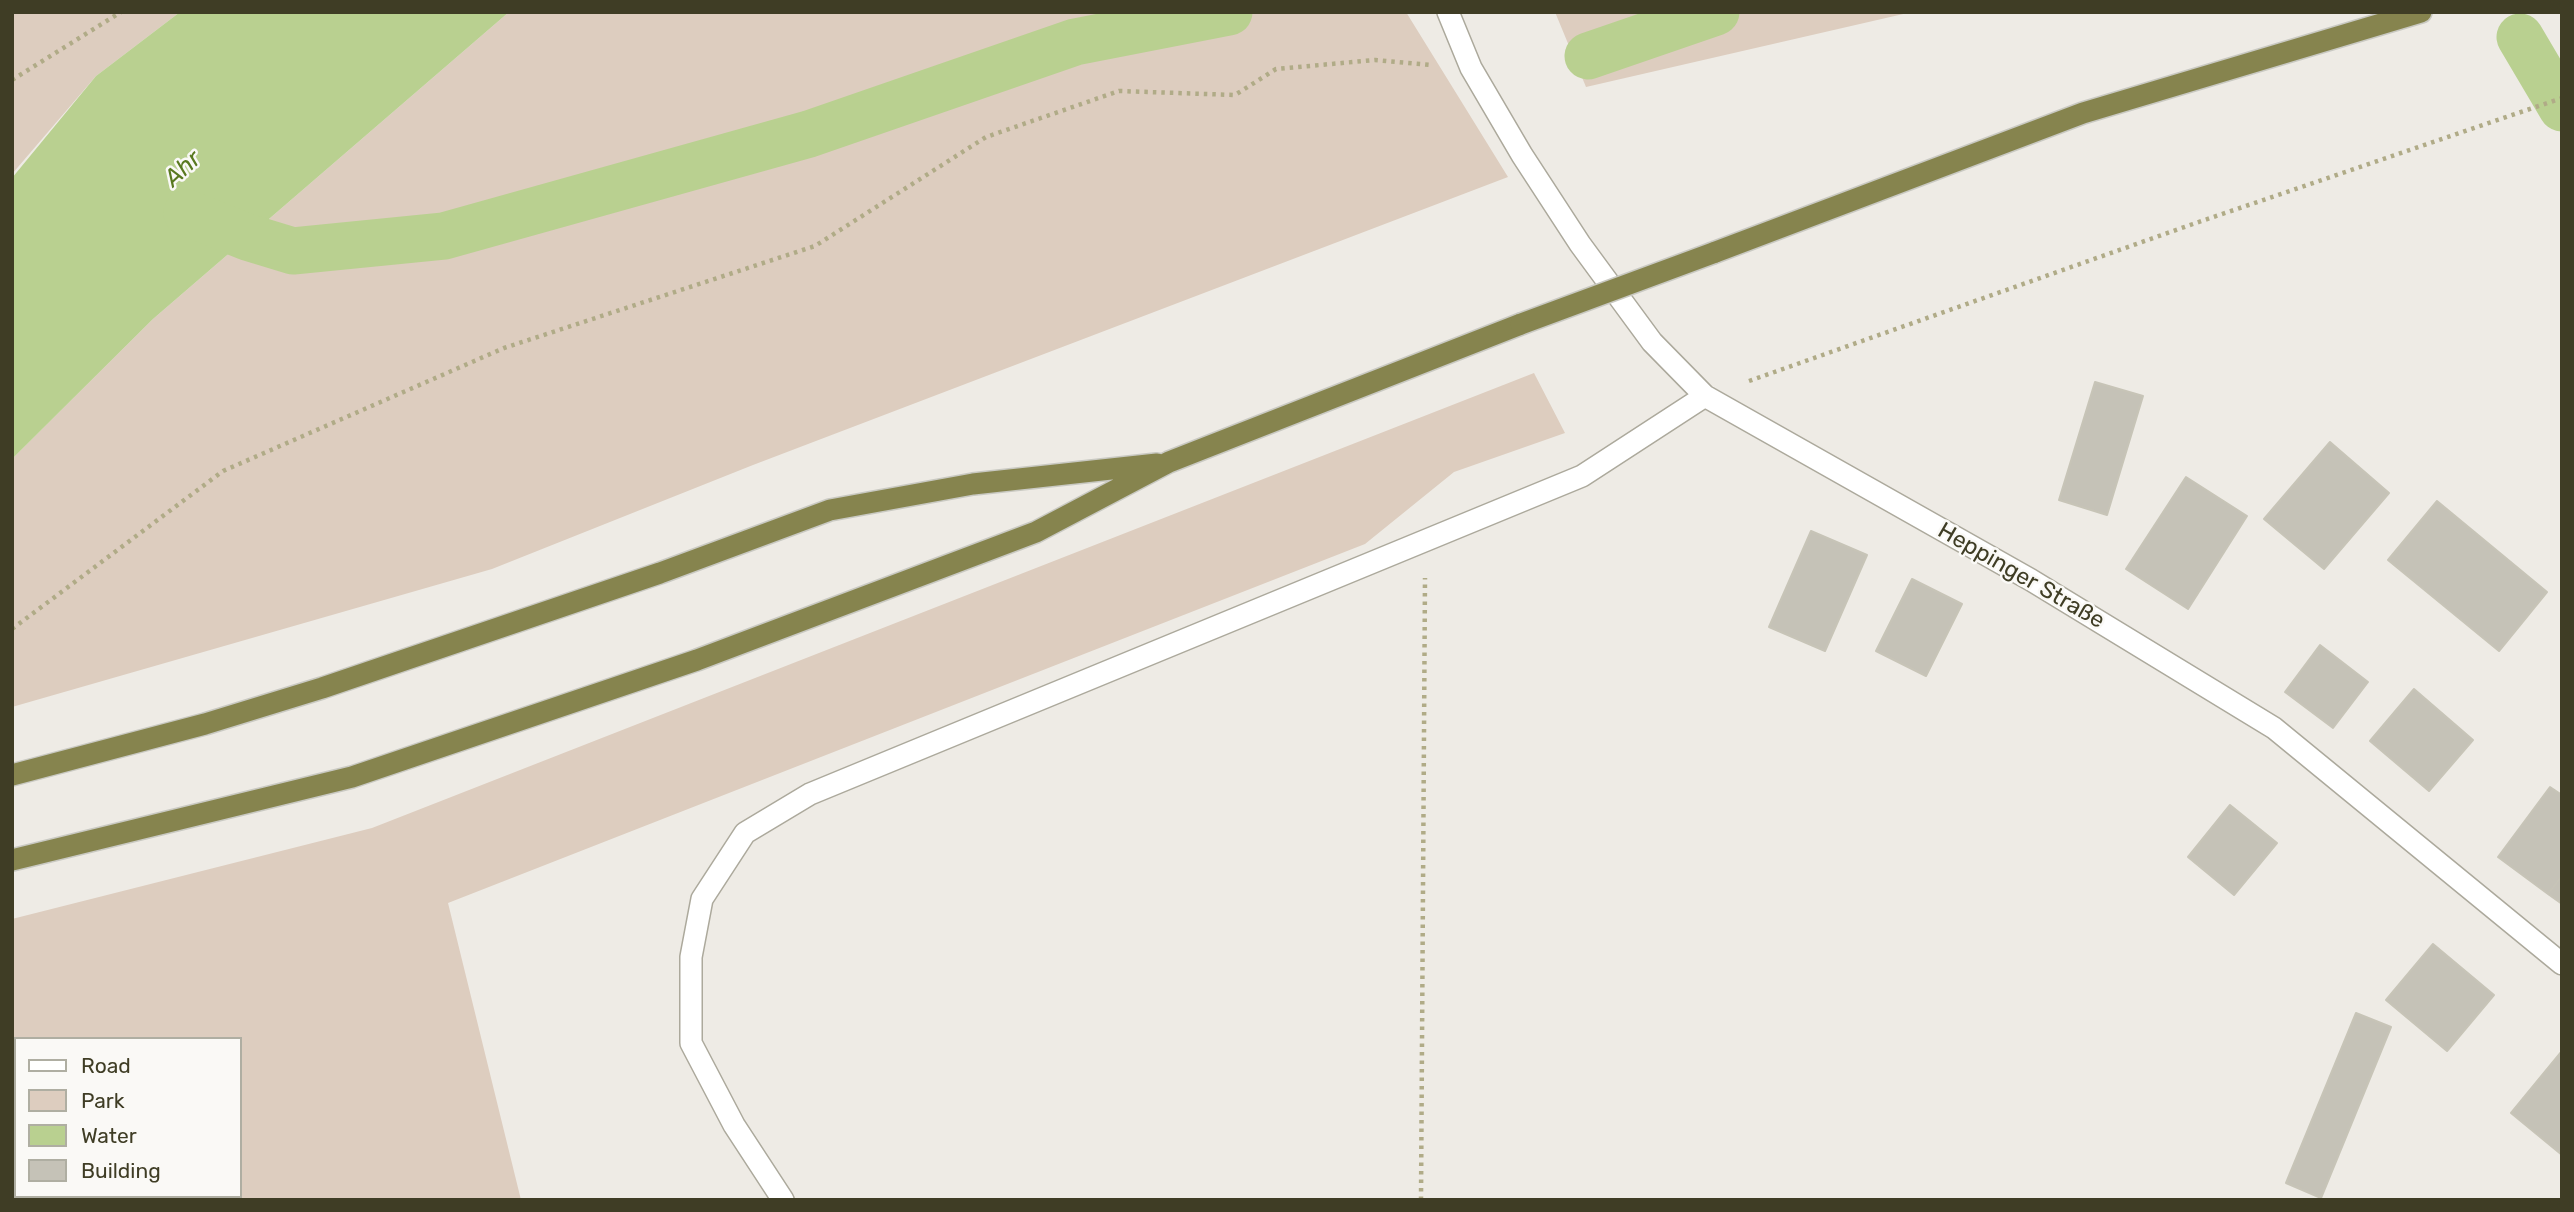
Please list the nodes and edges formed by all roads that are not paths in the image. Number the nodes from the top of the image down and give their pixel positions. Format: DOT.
graph roads {
  1 [pos="1448,12"];
  2 [pos="2421,12"];
  3 [pos="1705,396"];
  4 [pos="1169,462"];
  5 [pos="12,775"];
  6 [pos="21,858"];
  7 [pos="2562,964"];
  8 [pos="783,1200"];
  1 -- 3 [label="street, Heppinger Straße"];
  2 -- 4 [label="highway, bridge"];
  3 -- 7 [label="street, Heppinger Straße"];
  3 -- 8 [label="street"];
  4 -- 5 [label="highway"];
  4 -- 6 [label="highway"];
}
